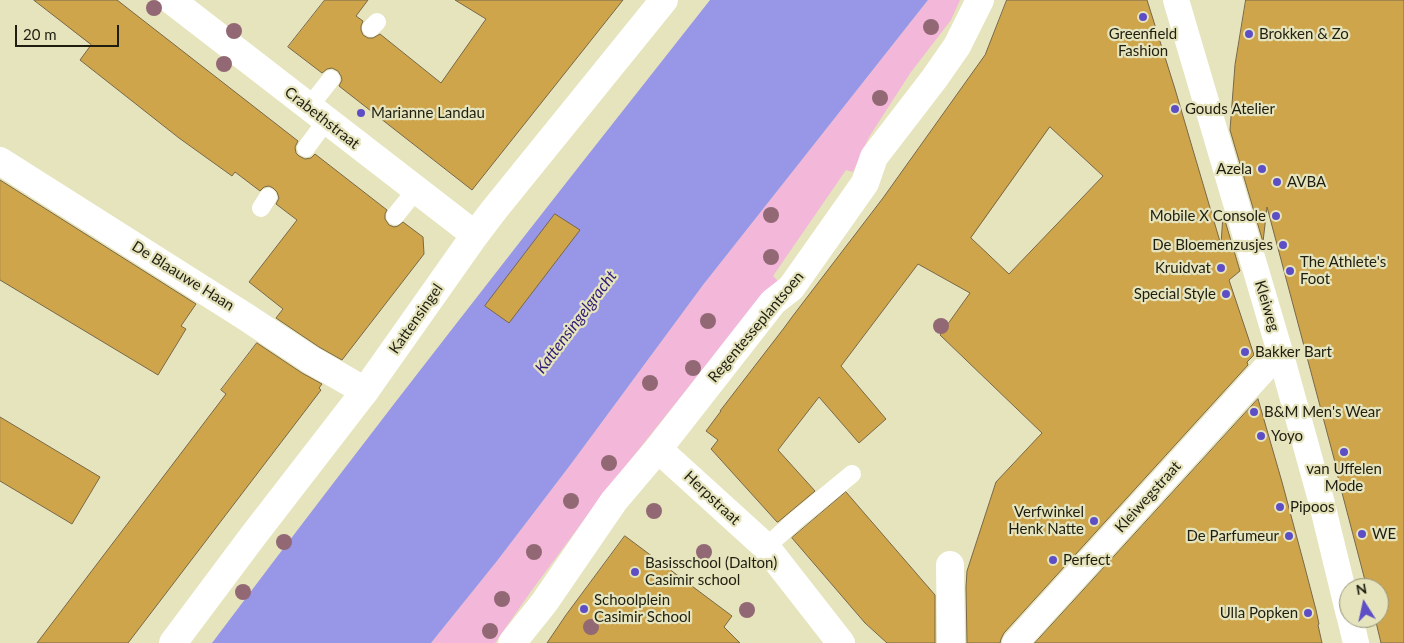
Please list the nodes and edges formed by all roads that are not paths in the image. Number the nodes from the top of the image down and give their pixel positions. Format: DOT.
graph roads {
  1 [pos="171,0"];
  2 [pos="664,0"];
  3 [pos="980,0"];
  4 [pos="1176,0"];
  5 [pos="331,79"];
  6 [pos="318,114"];
  7 [pos="306,148"];
  8 [pos="0,161"];
  9 [pos="416,190"];
  10 [pos="395,216"];
  11 [pos="474,235"];
  12 [pos="1280,352"];
  13 [pos="365,391"];
  14 [pos="658,448"];
  15 [pos="852,474"];
  16 [pos="766,548"];
  17 [pos="950,564"];
  18 [pos="1340,578"];
  19 [pos="1352,628"];
  20 [pos="173,643"];
  21 [pos="512,643"];
  22 [pos="841,643"];
  23 [pos="951,643"];
  24 [pos="1015,643"];
  25 [pos="1356,643"];
  1 -- 6 [label="street, Crabethstraat"];
  2 -- 11 [label="street, Kattensingel"];
  3 -- 14 [label="street, Regentesseplantsoen"];
  4 -- 12 [label="street, Kleiweg"];
  5 -- 6 [label="lane"];
  6 -- 7 [label="lane"];
  6 -- 9 [label="street, Crabethstraat"];
  8 -- 13 [label="street, De Blaauwe Haan"];
  9 -- 10 [label="lane"];
  9 -- 11 [label="street, Crabethstraat"];
  11 -- 13 [label="street, Kattensingel"];
  12 -- 18 [label="street, Kleiweg"];
  12 -- 24 [label="street, Kleiwegstraat"];
  13 -- 20 [label="street, Kattensingel"];
  14 -- 16 [label="street, Herpstraat"];
  14 -- 21 [label="street, Regentesseplantsoen"];
  15 -- 16 [label="lane"];
  16 -- 22 [label="street, Herpstraat"];
  17 -- 23 [label="street"];
  19 -- 25 [label="street, Kleiweg"];
}
